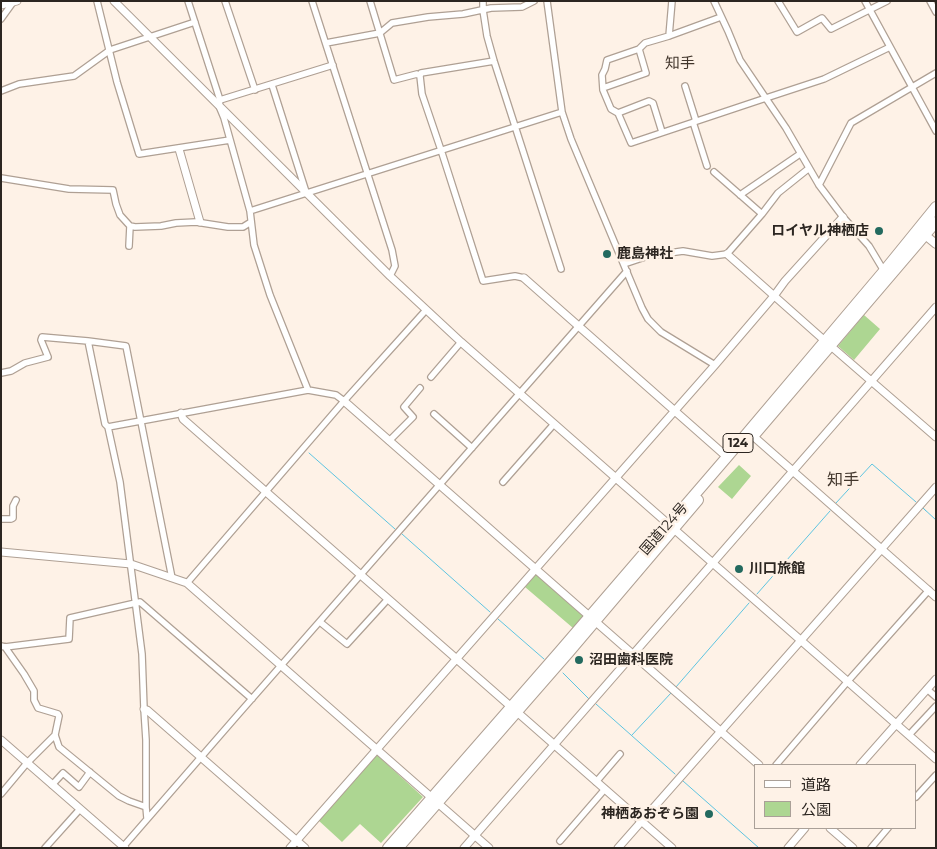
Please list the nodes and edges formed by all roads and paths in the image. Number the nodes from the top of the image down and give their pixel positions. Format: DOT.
graph roads {
  1 [pos="97,1"];
  2 [pos="114,1"];
  3 [pos="188,1"];
  4 [pos="225,1"];
  5 [pos="312,1"];
  6 [pos="370,1"];
  7 [pos="483,1"];
  8 [pos="534,1"];
  9 [pos="547,1"];
  10 [pos="672,1"];
  11 [pos="714,1"];
  12 [pos="778,1"];
  13 [pos="866,1"];
  14 [pos="887,1"];
  15 [pos="930,1"];
  16 [pos="15,2"];
  17 [pos="1,5"];
  18 [pos="483,10"];
  19 [pos="870,10"];
  20 [pos="936,12"];
  21 [pos="722,17"];
  22 [pos="1,19"];
  23 [pos="195,22"];
  24 [pos="380,33"];
  25 [pos="670,36"];
  26 [pos="150,38"];
  27 [pos="326,43"];
  28 [pos="890,47"];
  29 [pos="638,49"];
  30 [pos="110,50"];
  31 [pos="494,61"];
  32 [pos="333,65"];
  33 [pos="936,73"];
  34 [pos="420,76"];
  35 [pos="272,85"];
  36 [pos="686,86"];
  37 [pos="912,87"];
  38 [pos="603,88"];
  39 [pos="255,90"];
  40 [pos="1,91"];
  41 [pos="766,98"];
  42 [pos="220,103"];
  43 [pos="562,112"];
  44 [pos="618,113"];
  45 [pos="695,121"];
  46 [pos="516,127"];
  47 [pos="936,131"];
  48 [pos="662,132"];
  49 [pos="230,140"];
  50 [pos="180,149"];
  51 [pos="441,150"];
  52 [pos="800,154"];
  53 [pos="707,166"];
  54 [pos="808,169"];
  55 [pos="714,172"];
  56 [pos="367,174"];
  57 [pos="1,178"];
  58 [pos="819,185"];
  59 [pos="306,193"];
  60 [pos="740,195"];
  61 [pos="936,207"];
  62 [pos="250,211"];
  63 [pos="762,214"];
  64 [pos="843,218"];
  65 [pos="200,222"];
  66 [pos="251,222"];
  67 [pos="130,226"];
  68 [pos="929,230"];
  69 [pos="936,244"];
  70 [pos="129,246"];
  71 [pos="727,254"];
  72 [pos="624,264"];
  73 [pos="561,269"];
  74 [pos="627,271"];
  75 [pos="884,271"];
  76 [pos="390,276"];
  77 [pos="524,278"];
  78 [pos="774,296"];
  79 [pos="936,307"];
  80 [pos="426,310"];
  81 [pos="578,326"];
  82 [pos="88,341"];
  83 [pos="461,342"];
  84 [pos="828,344"];
  85 [pos="715,365"];
  86 [pos="1,373"];
  87 [pos="430,377"];
  88 [pos="871,381"];
  89 [pos="420,388"];
  90 [pos="308,390"];
  91 [pos="520,394"];
  92 [pos="344,401"];
  93 [pos="674,411"];
  94 [pos="182,413"];
  95 [pos="434,414"];
  96 [pos="140,421"];
  97 [pos="554,424"];
  98 [pos="108,427"];
  99 [pos="753,436"];
  100 [pos="936,437"];
  101 [pos="389,441"];
  102 [pos="472,448"];
  103 [pos="726,457"];
  104 [pos="792,471"];
  105 [pos="616,478"];
  106 [pos="503,482"];
  107 [pos="439,485"];
  108 [pos="936,487"];
  109 [pos="266,492"];
  110 [pos="16,500"];
  111 [pos="1,519"];
  112 [pos="671,527"];
  113 [pos="881,549"];
  114 [pos="1,552"];
  115 [pos="713,563"];
  116 [pos="131,564"];
  117 [pos="535,569"];
  118 [pos="361,575"];
  119 [pos="172,578"];
  120 [pos="187,583"];
  121 [pos="929,590"];
  122 [pos="936,596"];
  123 [pos="388,598"];
  124 [pos="136,603"];
  125 [pos="592,620"];
  126 [pos="320,622"];
  127 [pos="801,640"];
  128 [pos="3,646"];
  129 [pos="633,654"];
  130 [pos="456,659"];
  131 [pos="281,666"];
  132 [pos="936,679"];
  133 [pos="848,681"];
  134 [pos="927,689"];
  135 [pos="936,697"];
  136 [pos="252,699"];
  137 [pos="936,706"];
  138 [pos="144,709"];
  139 [pos="514,709"];
  140 [pos="896,724"];
  141 [pos="721,732"];
  142 [pos="54,735"];
  143 [pos="909,735"];
  144 [pos="1,740"];
  145 [pos="554,745"];
  146 [pos="377,749"];
  147 [pos="620,754"];
  148 [pos="201,758"];
  149 [pos="936,759"];
  150 [pos="27,763"];
  151 [pos="758,764"];
  152 [pos="777,764"];
  153 [pos="861,764"];
  154 [pos="90,772"];
  155 [pos="936,774"];
  156 [pos="596,782"];
  157 [pos="52,784"];
  158 [pos="605,789"];
  159 [pos="1,794"];
  160 [pos="917,796"];
  161 [pos="435,800"];
  162 [pos="146,807"];
  163 [pos="80,808"];
  164 [pos="147,818"];
  165 [pos="642,822"];
  166 [pos="804,829"];
  167 [pos="831,829"];
  168 [pos="887,829"];
  169 [pos="475,835"];
  170 [pos="297,841"];
  171 [pos="560,841"];
  172 [pos="667,846"];
  173 [pos="124,847"];
  174 [pos="46,848"];
  175 [pos="290,848"];
  176 [pos="305,848"];
  177 [pos="388,848"];
  178 [pos="398,848"];
  179 [pos="464,848"];
  180 [pos="489,848"];
  181 [pos="618,848"];
  182 [pos="788,848"];
  183 [pos="853,848"];
  184 [pos="871,848"];
  1 -- 30 [label="street"];
  2 -- 26 [label="street"];
  3 -- 23 [label="street"];
  4 -- 39 [label="street"];
  5 -- 27 [label="street"];
  6 -- 24 [label="street"];
  7 -- 18 [label="street"];
  8 -- 18 [label="street"];
  9 -- 43 [label="street"];
  10 -- 25 [label="street"];
  11 -- 21 [label="street"];
  12 -- 19 [label="street"];
  13 -- 19 [label="street"];
  14 -- 19 [label="street"];
  15 -- 20 [label="street"];
  16 -- 17 [label="street"];
  16 -- 22 [label="street"];
  18 -- 24 [label="street"];
  18 -- 31 [label="street"];
  19 -- 28 [label="street"];
  21 -- 25 [label="street"];
  21 -- 41 [label="street"];
  23 -- 26 [label="street"];
  23 -- 42 [label="street"];
  24 -- 27 [label="street"];
  24 -- 34 [label="street"];
  25 -- 29 [label="street"];
  26 -- 30 [label="street"];
  26 -- 42 [label="street"];
  27 -- 32 [label="street"];
  28 -- 37 [label="street"];
  28 -- 41 [label="street"];
  29 -- 38 [label="street"];
  29 -- 38 [label="street"];
  30 -- 40 [label="street"];
  30 -- 50 [label="street"];
  31 -- 34 [label="street"];
  31 -- 46 [label="street"];
  32 -- 35 [label="street"];
  32 -- 56 [label="street"];
  33 -- 37 [label="street"];
  34 -- 51 [label="street"];
  35 -- 39 [label="street"];
  35 -- 59 [label="street"];
  36 -- 45 [label="street"];
  37 -- 47 [label="street"];
  37 -- 58 [label="street"];
  38 -- 44 [label="street"];
  39 -- 42 [label="street"];
  41 -- 45 [label="street"];
  41 -- 52 [label="street"];
  42 -- 49 [label="street"];
  42 -- 59 [label="street"];
  43 -- 46 [label="street"];
  43 -- 72 [label="street"];
  44 -- 48 [label="street"];
  44 -- 48 [label="street"];
  45 -- 48 [label="street"];
  45 -- 53 [label="street"];
  46 -- 51 [label="street"];
  46 -- 73 [label="street"];
  49 -- 50 [label="street"];
  49 -- 62 [label="street"];
  50 -- 65 [label="street"];
  51 -- 56 [label="street"];
  51 -- 77 [label="street"];
  52 -- 54 [label="street"];
  52 -- 60 [label="street"];
  54 -- 58 [label="street"];
  54 -- 63 [label="street"];
  55 -- 60 [label="street"];
  56 -- 59 [label="street"];
  56 -- 76 [label="street"];
  57 -- 67 [label="street"];
  58 -- 64 [label="street"];
  59 -- 62 [label="street"];
  59 -- 76 [label="street"];
  60 -- 63 [label="street"];
  61 -- 68 [label="highway, 国道124号 / 124"];
  62 -- 66 [label="street"];
  63 -- 71 [label="street"];
  64 -- 75 [label="street"];
  64 -- 78 [label="street"];
  65 -- 66 [label="street"];
  65 -- 67 [label="street"];
  66 -- 90 [label="street"];
  67 -- 70 [label="street"];
  68 -- 69 [label="main road"];
  68 -- 75 [label="highway, 国道124号 / 124"];
  68 -- 84 [label="highway, 国道124号 / 124"];
  71 -- 72 [label="street"];
  71 -- 78 [label="street"];
  72 -- 74 [label="street"];
  74 -- 81 [label="street"];
  74 -- 85 [label="street"];
  75 -- 84 [label="highway, 国道124号 / 124"];
  76 -- 80 [label="street"];
  77 -- 81 [label="street"];
  78 -- 84 [label="street"];
  78 -- 85 [label="street"];
  79 -- 88 [label="street"];
  80 -- 83 [label="street"];
  80 -- 92 [label="street"];
  81 -- 91 [label="street"];
  81 -- 93 [label="street"];
  82 -- 86 [label="street"];
  82 -- 96 [label="street"];
  82 -- 98 [label="street"];
  83 -- 87 [label="street"];
  83 -- 91 [label="street"];
  84 -- 88 [label="street"];
  84 -- 99 [label="highway, 国道124号 / 124"];
  84 -- 103 [label="highway, 国道124号 / 124"];
  85 -- 93 [label="street"];
  88 -- 100 [label="street"];
  88 -- 104 [label="street"];
  89 -- 101 [label="street"];
  90 -- 92 [label="street"];
  90 -- 94 [label="street"];
  91 -- 97 [label="street"];
  91 -- 102 [label="street"];
  92 -- 101 [label="street"];
  92 -- 109 [label="street"];
  93 -- 103 [label="street"];
  93 -- 105 [label="street"];
  94 -- 96 [label="street"];
  94 -- 109 [label="street"];
  95 -- 102 [label="street"];
  96 -- 98 [label="street"];
  96 -- 119 [label="street"];
  97 -- 105 [label="street"];
  97 -- 106 [label="street"];
  98 -- 116 [label="street"];
  99 -- 104 [label="street"];
  99 -- 112 [label="highway, 国道124号 / 124"];
  101 -- 107 [label="street"];
  102 -- 107 [label="street"];
  103 -- 112 [label="highway, 国道124号 / 124"];
  104 -- 113 [label="street"];
  104 -- 115 [label="street"];
  105 -- 112 [label="street"];
  105 -- 117 [label="street"];
  107 -- 117 [label="street"];
  107 -- 118 [label="street"];
  108 -- 113 [label="street"];
  109 -- 118 [label="street"];
  109 -- 120 [label="street"];
  110 -- 111 [label="street"];
  112 -- 115 [label="street"];
  112 -- 125 [label="highway, 国道124号 / 124"];
  113 -- 121 [label="street"];
  113 -- 127 [label="street"];
  114 -- 116 [label="street"];
  115 -- 127 [label="street"];
  115 -- 129 [label="street"];
  116 -- 119 [label="street"];
  116 -- 124 [label="street"];
  117 -- 125 [label="street"];
  117 -- 130 [label="street"];
  118 -- 123 [label="street"];
  118 -- 126 [label="street"];
  119 -- 120 [label="street"];
  120 -- 131 [label="street"];
  121 -- 122 [label="street"];
  121 -- 133 [label="street"];
  123 -- 126 [label="street"];
  123 -- 130 [label="street"];
  124 -- 128 [label="street"];
  124 -- 136 [label="street"];
  124 -- 138 [label="street"];
  125 -- 129 [label="street"];
  125 -- 139 [label="highway, 国道124号 / 124"];
  126 -- 131 [label="street"];
  127 -- 133 [label="street"];
  127 -- 141 [label="street"];
  128 -- 142 [label="street"];
  129 -- 141 [label="street"];
  129 -- 145 [label="street"];
  130 -- 139 [label="street"];
  130 -- 146 [label="street"];
  131 -- 136 [label="street"];
  131 -- 146 [label="street"];
  132 -- 134 [label="street"];
  133 -- 140 [label="street"];
  133 -- 152 [label="street"];
  134 -- 135 [label="street"];
  134 -- 140 [label="street"];
  136 -- 148 [label="street"];
  137 -- 143 [label="street"];
  138 -- 148 [label="street"];
  138 -- 162 [label="street"];
  139 -- 145 [label="street"];
  139 -- 161 [label="highway, 国道124号 / 124"];
  140 -- 143 [label="street"];
  140 -- 153 [label="street"];
  141 -- 151 [label="street"];
  141 -- 165 [label="street"];
  142 -- 150 [label="street"];
  142 -- 154 [label="street"];
  143 -- 149 [label="street"];
  144 -- 150 [label="street"];
  145 -- 156 [label="street"];
  145 -- 169 [label="street"];
  146 -- 161 [label="street"];
  146 -- 170 [label="street"];
  147 -- 156 [label="street"];
  148 -- 164 [label="street"];
  148 -- 170 [label="street"];
  150 -- 157 [label="street"];
  150 -- 159 [label="street"];
  154 -- 157 [label="street"];
  154 -- 162 [label="street"];
  155 -- 160 [label="street"];
  156 -- 158 [label="street"];
  157 -- 163 [label="street"];
  158 -- 165 [label="street"];
  158 -- 171 [label="street"];
  161 -- 169 [label="street"];
  161 -- 177 [label="highway, 国道124号 / 124"];
  161 -- 178 [label="highway, 国道124号 / 124"];
  162 -- 164 [label="street"];
  163 -- 173 [label="street"];
  163 -- 174 [label="street"];
  164 -- 173 [label="street"];
  165 -- 172 [label="street"];
  165 -- 181 [label="street"];
  166 -- 182 [label="street"];
  167 -- 183 [label="street"];
  168 -- 184 [label="street"];
  169 -- 179 [label="street"];
  169 -- 180 [label="street"];
  170 -- 175 [label="street"];
  170 -- 176 [label="street"];
}
